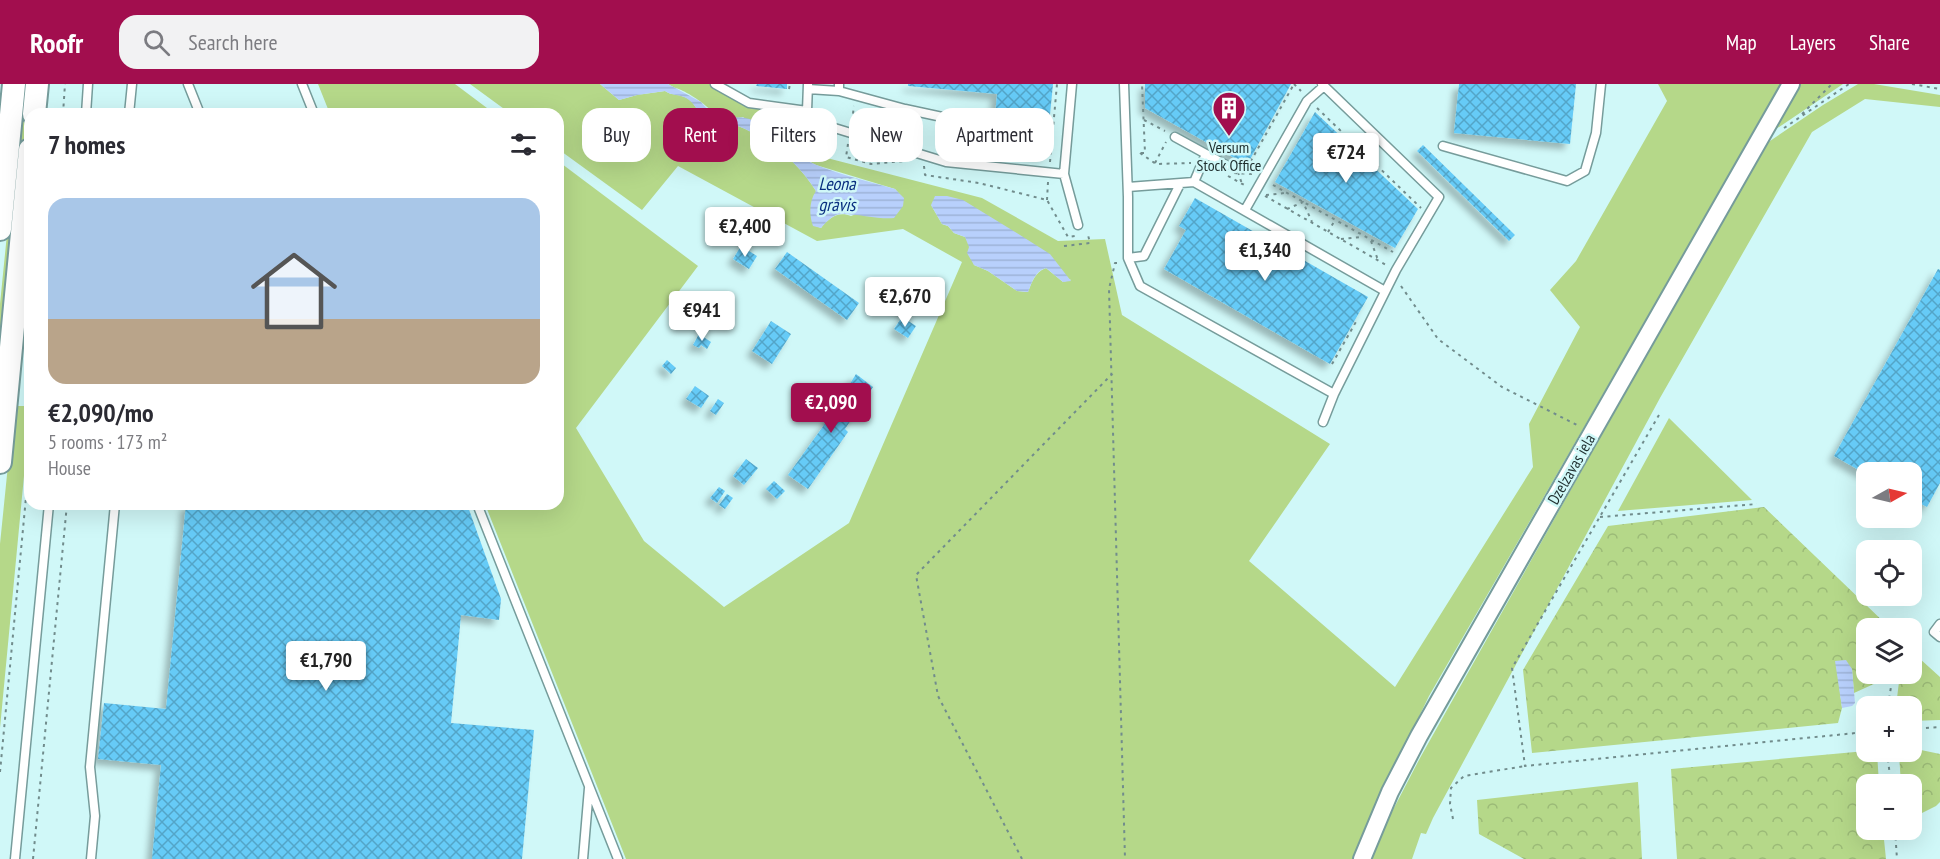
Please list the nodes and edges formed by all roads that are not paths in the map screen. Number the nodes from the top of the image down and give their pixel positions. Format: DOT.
graph roads {
  1 [pos="14,84"];
  2 [pos="37,84"];
  3 [pos="88,84"];
  4 [pos="132,84"];
  5 [pos="188,84"];
  6 [pos="302,84"];
  7 [pos="715,84"];
  8 [pos="1072,84"];
  9 [pos="1124,84"];
  10 [pos="1601,84"];
  11 [pos="1791,84"];
  12 [pos="1323,85"];
  13 [pos="808,87"];
  14 [pos="839,87"];
  15 [pos="35,108"];
  16 [pos="86,108"];
  17 [pos="130,108"];
  18 [pos="198,108"];
  19 [pos="312,108"];
  20 [pos="785,108"];
  21 [pos="807,108"];
  22 [pos="837,129"];
  23 [pos="1175,137"];
  24 [pos="1443,146"];
  25 [pos="1206,154"];
  26 [pos="1230,163"];
  27 [pos="966,164"];
  28 [pos="1064,174"];
  29 [pos="1194,182"];
  30 [pos="1180,184"];
  31 [pos="1128,188"];
  32 [pos="1439,197"];
  33 [pos="1447,206"];
  34 [pos="1245,210"];
  35 [pos="24,212"];
  36 [pos="1078,225"];
  37 [pos="0,229"];
  38 [pos="1128,258"];
  39 [pos="1385,291"];
  40 [pos="1334,394"];
  41 [pos="1323,422"];
  42 [pos="0,462"];
  43 [pos="48,510"];
  44 [pos="114,510"];
  45 [pos="479,510"];
  46 [pos="1940,624"];
  47 [pos="1940,637"];
  48 [pos="590,786"];
  49 [pos="15,859"];
  50 [pos="91,859"];
  51 [pos="583,859"];
  52 [pos="618,859"];
  53 [pos="1362,859"];
  1 -- 37 [label="main road"];
  2 -- 15 [label="main road"];
  3 -- 16 [label="lane"];
  4 -- 17 [label="lane"];
  5 -- 18 [label="lane"];
  6 -- 19 [label="lane"];
  7 -- 20 [label="lane"];
  8 -- 28 [label="lane"];
  9 -- 31 [label="lane"];
  10 -- 24 [label="lane"];
  11 -- 53 [label="street, Dzelzavas iela"];
  12 -- 32 [label="lane"];
  12 -- 34 [label="lane"];
  13 -- 14 [label="lane"];
  13 -- 21 [label="lane"];
  14 -- 27 [label="lane"];
  22 -- 27 [label="lane"];
  23 -- 25 [label="lane"];
  25 -- 26 [label="lane"];
  25 -- 29 [label="lane"];
  27 -- 28 [label="lane"];
  28 -- 36 [label="lane"];
  29 -- 30 [label="lane"];
  29 -- 34 [label="lane"];
  30 -- 31 [label="lane"];
  30 -- 38 [label="lane"];
  31 -- 38 [label="lane"];
  32 -- 33 [label="lane"];
  32 -- 39 [label="lane"];
  34 -- 39 [label="lane"];
  35 -- 42 [label="main road"];
  38 -- 40 [label="lane"];
  39 -- 40 [label="lane"];
  40 -- 41 [label="lane"];
  43 -- 49 [label="lane"];
  44 -- 50 [label="lane"];
  45 -- 48 [label="lane"];
  46 -- 47 [label="lane"];
  48 -- 51 [label="lane"];
  48 -- 52 [label="lane"];
}
